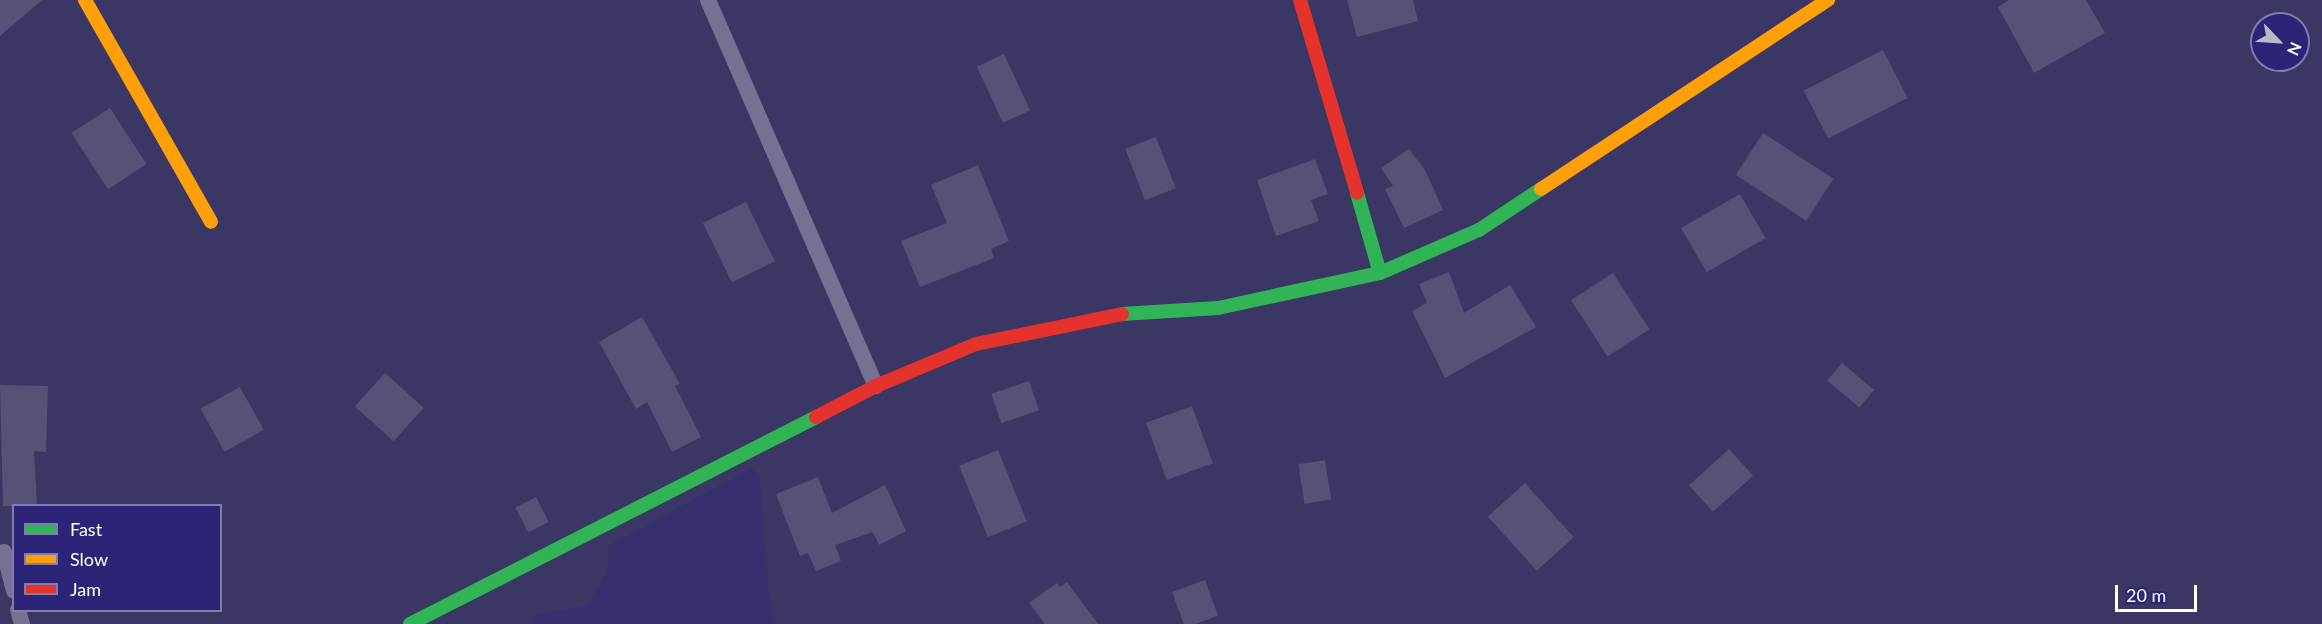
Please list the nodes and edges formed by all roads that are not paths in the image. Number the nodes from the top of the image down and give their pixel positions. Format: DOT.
graph roads {
  1 [pos="84,0"];
  2 [pos="708,0"];
  3 [pos="1300,0"];
  4 [pos="1828,0"];
  5 [pos="211,222"];
  6 [pos="1380,273"];
  7 [pos="876,386"];
  8 [pos="4,552"];
  9 [pos="12,583"];
  10 [pos="410,624"];
  1 -- 5 [label="street"];
  2 -- 7 [label="lane"];
  3 -- 6 [label="street"];
  4 -- 6 [label="street"];
  6 -- 7 [label="street"];
  7 -- 10 [label="street"];
  8 -- 9 [label="lane"];
}
